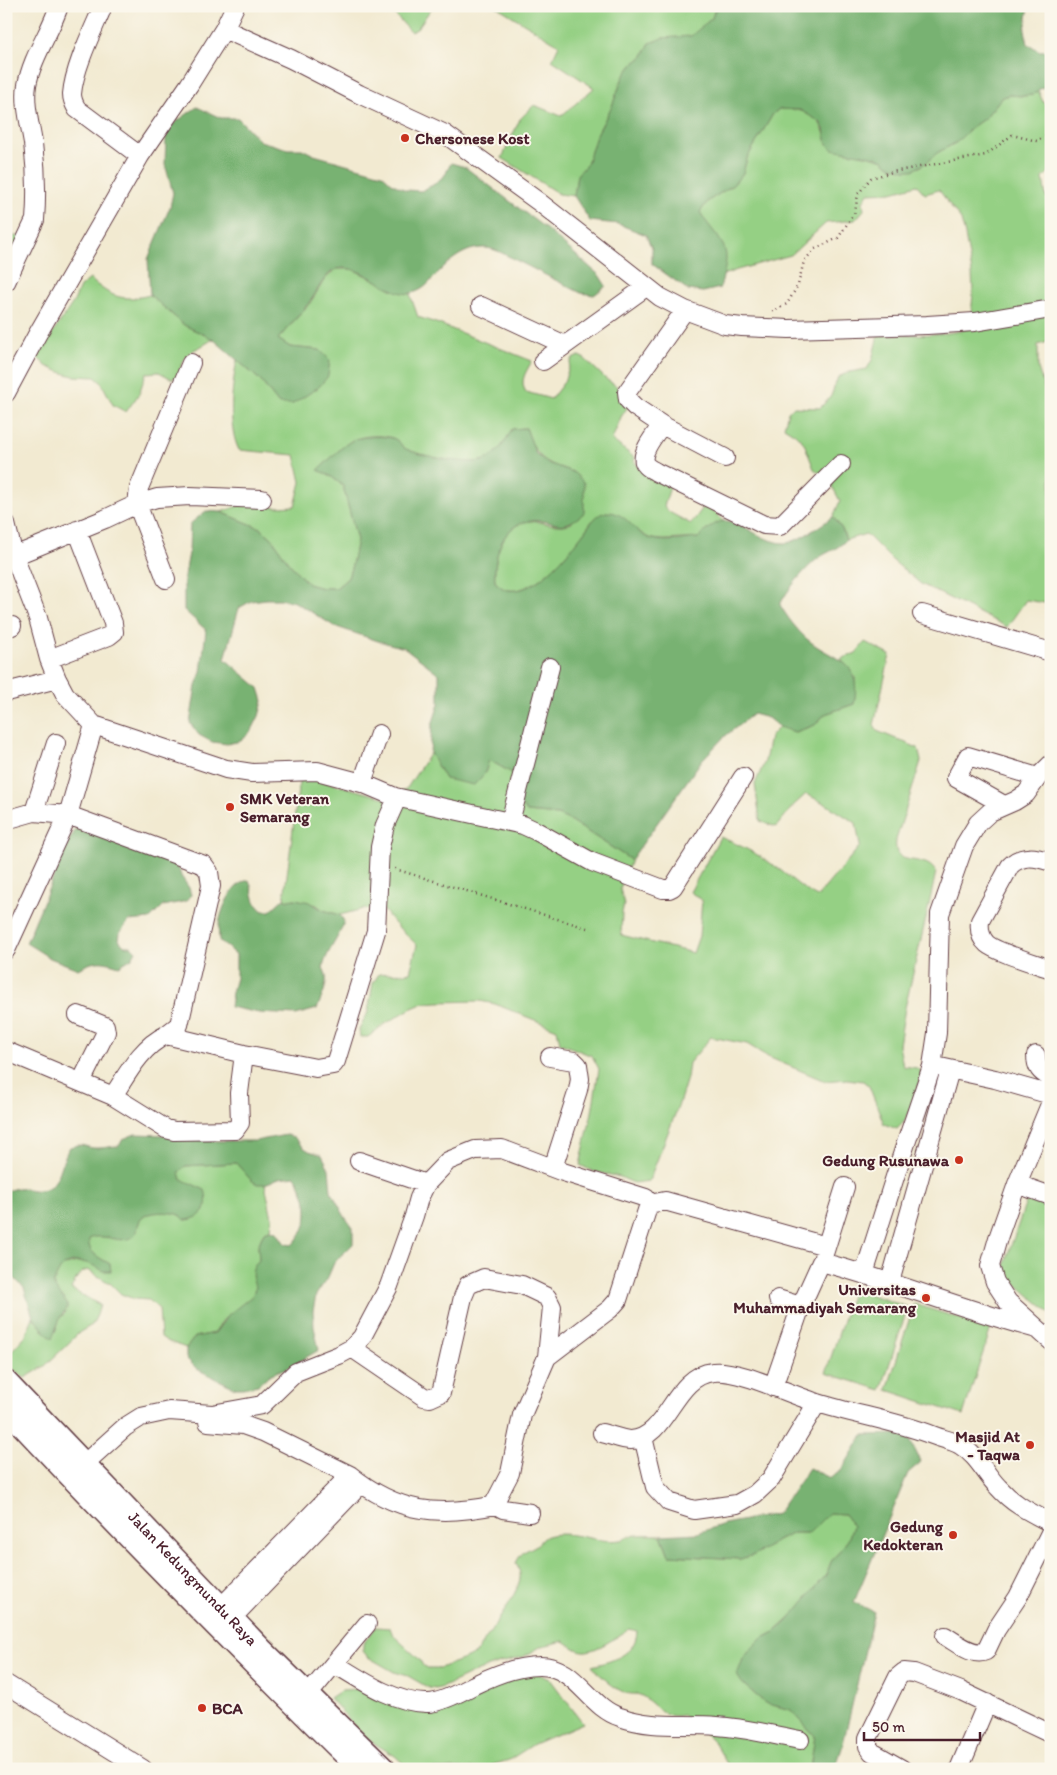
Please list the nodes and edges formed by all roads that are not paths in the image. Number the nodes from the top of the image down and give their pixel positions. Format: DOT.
graph roads {
  1 [pos="59,6"];
  2 [pos="235,6"];
  3 [pos="100,11"];
  4 [pos="224,28"];
  5 [pos="140,156"];
  6 [pos="6,282"];
  7 [pos="646,287"];
  8 [pos="481,306"];
  9 [pos="1051,309"];
  10 [pos="685,310"];
  11 [pos="565,345"];
  12 [pos="543,361"];
  13 [pos="191,363"];
  14 [pos="6,392"];
  15 [pos="662,425"];
  16 [pos="725,458"];
  17 [pos="841,464"];
  18 [pos="262,499"];
  19 [pos="137,504"];
  20 [pos="6,524"];
  21 [pos="77,530"];
  22 [pos="14,556"];
  23 [pos="166,578"];
  24 [pos="922,614"];
  25 [pos="1051,652"];
  26 [pos="49,659"];
  27 [pos="550,667"];
  28 [pos="57,679"];
  29 [pos="6,692"];
  30 [pos="94,725"];
  31 [pos="379,734"];
  32 [pos="56,743"];
  33 [pos="1051,764"];
  34 [pos="743,777"];
  35 [pos="1038,777"];
  36 [pos="362,783"];
  37 [pos="395,797"];
  38 [pos="1004,805"];
  39 [pos="34,812"];
  40 [pos="68,815"];
  41 [pos="6,820"];
  42 [pos="510,822"];
  43 [pos="1051,862"];
  44 [pos="6,950"];
  45 [pos="1051,969"];
  46 [pos="78,1015"];
  47 [pos="166,1035"];
  48 [pos="6,1050"];
  49 [pos="244,1054"];
  50 [pos="1036,1056"];
  51 [pos="550,1057"];
  52 [pos="932,1066"];
  53 [pos="950,1070"];
  54 [pos="1051,1078"];
  55 [pos="81,1082"];
  56 [pos="1051,1095"];
  57 [pos="113,1096"];
  58 [pos="1051,1102"];
  59 [pos="359,1161"];
  60 [pos="553,1168"];
  61 [pos="426,1184"];
  62 [pos="1016,1184"];
  63 [pos="845,1187"];
  64 [pos="1051,1196"];
  65 [pos="649,1204"];
  66 [pos="824,1254"];
  67 [pos="864,1274"];
  68 [pos="890,1282"];
  69 [pos="778,1299"];
  70 [pos="801,1306"];
  71 [pos="1037,1329"];
  72 [pos="1051,1341"];
  73 [pos="352,1348"];
  74 [pos="548,1358"];
  75 [pos="6,1382"];
  76 [pos="773,1386"];
  77 [pos="817,1403"];
  78 [pos="6,1408"];
  79 [pos="602,1433"];
  80 [pos="643,1437"];
  81 [pos="87,1467"];
  82 [pos="355,1479"];
  83 [pos="496,1505"];
  84 [pos="530,1513"];
  85 [pos="1051,1523"];
  86 [pos="1051,1530"];
  87 [pos="226,1613"];
  88 [pos="367,1624"];
  89 [pos="945,1636"];
  90 [pos="335,1664"];
  91 [pos="6,1684"];
  92 [pos="308,1695"];
  93 [pos="987,1703"];
  94 [pos="1051,1734"];
  95 [pos="800,1740"];
  96 [pos="143,1769"];
  97 [pos="360,1769"];
  98 [pos="384,1769"];
  99 [pos="902,1769"];
  100 [pos="959,1769"];
  1 -- 6 [label="street"];
  2 -- 4 [label="street"];
  3 -- 5 [label="street"];
  4 -- 5 [label="street"];
  4 -- 7 [label="street"];
  5 -- 14 [label="street"];
  7 -- 10 [label="street"];
  7 -- 11 [label="street"];
  8 -- 11 [label="street"];
  9 -- 10 [label="street"];
  10 -- 15 [label="street"];
  11 -- 12 [label="street"];
  13 -- 19 [label="street"];
  15 -- 16 [label="street"];
  15 -- 17 [label="street"];
  18 -- 19 [label="street"];
  19 -- 21 [label="street"];
  19 -- 23 [label="street"];
  20 -- 22 [label="street"];
  21 -- 22 [label="street"];
  21 -- 26 [label="street"];
  22 -- 26 [label="street"];
  24 -- 25 [label="street"];
  26 -- 28 [label="street"];
  27 -- 42 [label="street"];
  28 -- 29 [label="street"];
  28 -- 30 [label="street"];
  30 -- 36 [label="street"];
  30 -- 40 [label="street"];
  31 -- 36 [label="street"];
  32 -- 39 [label="street"];
  33 -- 35 [label="street"];
  34 -- 42 [label="street"];
  35 -- 38 [label="street"];
  35 -- 38 [label="street"];
  36 -- 37 [label="street"];
  37 -- 42 [label="street"];
  37 -- 49 [label="street"];
  38 -- 52 [label="street"];
  39 -- 40 [label="street"];
  39 -- 41 [label="street"];
  40 -- 44 [label="street"];
  40 -- 47 [label="street"];
  43 -- 45 [label="street"];
  46 -- 55 [label="street"];
  47 -- 49 [label="street"];
  47 -- 57 [label="street"];
  48 -- 55 [label="street"];
  49 -- 57 [label="street"];
  50 -- 54 [label="street"];
  51 -- 60 [label="street"];
  52 -- 53 [label="street"];
  52 -- 67 [label="street"];
  53 -- 56 [label="street"];
  53 -- 68 [label="street"];
  55 -- 57 [label="street"];
  58 -- 62 [label="street"];
  59 -- 61 [label="street"];
  60 -- 61 [label="street"];
  60 -- 65 [label="street"];
  61 -- 73 [label="street"];
  62 -- 64 [label="street"];
  62 -- 71 [label="street"];
  63 -- 66 [label="street"];
  65 -- 66 [label="street"];
  65 -- 74 [label="street"];
  66 -- 67 [label="street"];
  66 -- 70 [label="street"];
  67 -- 68 [label="street"];
  68 -- 71 [label="street"];
  69 -- 70 [label="street"];
  70 -- 76 [label="street"];
  71 -- 72 [label="street"];
  73 -- 74 [label="street"];
  73 -- 81 [label="street"];
  74 -- 83 [label="street"];
  75 -- 81 [label="main road, Jalan Kedungmundu Raya"];
  76 -- 77 [label="street"];
  76 -- 80 [label="street"];
  77 -- 80 [label="street"];
  77 -- 85 [label="street"];
  78 -- 97 [label="main road, Jalan Kedungmundu Raya"];
  79 -- 80 [label="street"];
  81 -- 82 [label="street"];
  81 -- 87 [label="main road, Jalan Kedungmundu Raya"];
  82 -- 83 [label="street"];
  82 -- 87 [label="street"];
  83 -- 84 [label="street"];
  86 -- 89 [label="street"];
  87 -- 92 [label="main road, Jalan Kedungmundu Raya"];
  88 -- 90 [label="street"];
  90 -- 92 [label="street"];
  90 -- 95 [label="street"];
  91 -- 96 [label="street"];
  92 -- 98 [label="main road, Jalan Kedungmundu Raya"];
  93 -- 94 [label="street"];
  93 -- 99 [label="street"];
  93 -- 100 [label="street"];
}
